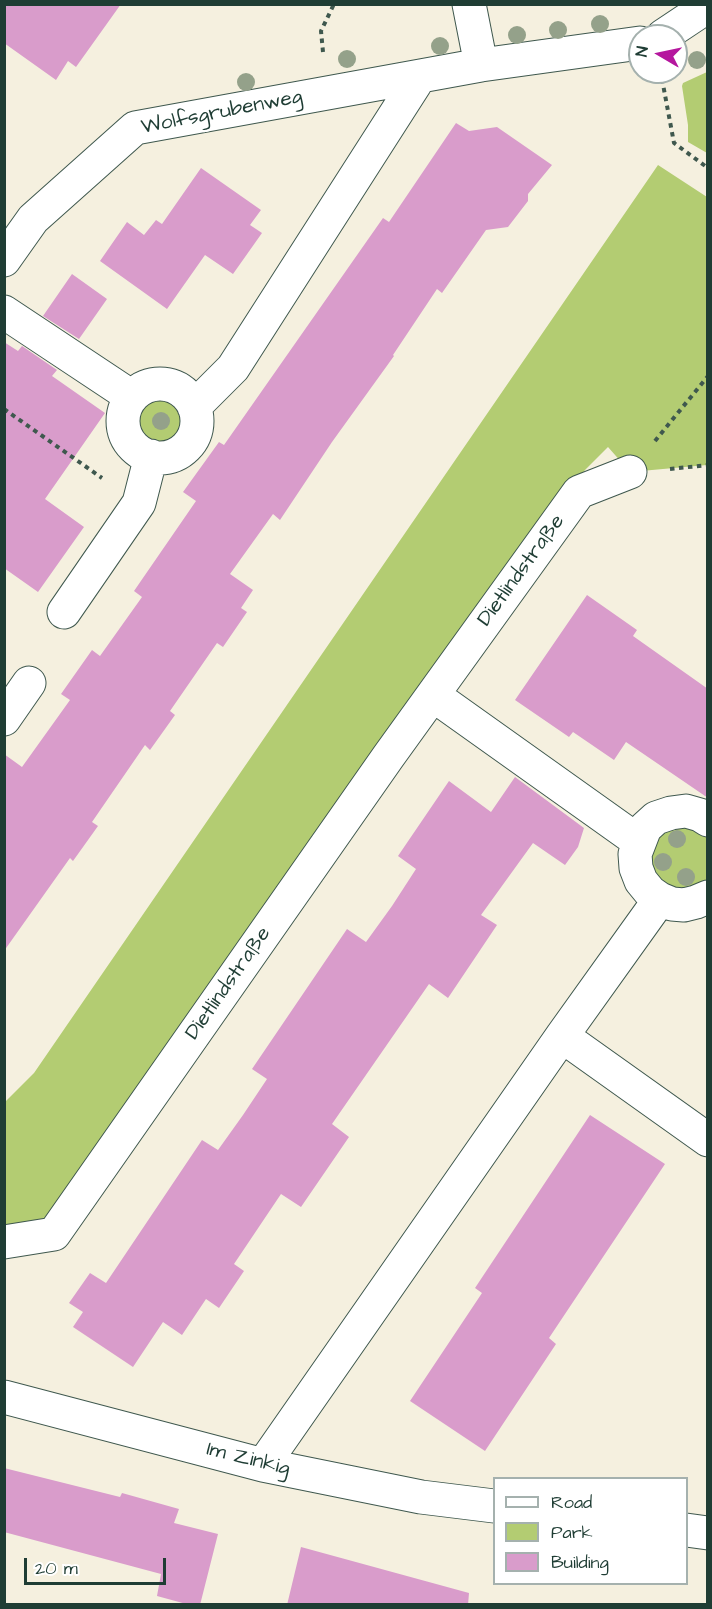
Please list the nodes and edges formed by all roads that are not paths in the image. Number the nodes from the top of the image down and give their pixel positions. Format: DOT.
graph roads {
  1 [pos="469,4"];
  2 [pos="708,6"];
  3 [pos="681,24"];
  4 [pos="628,45"];
  5 [pos="481,66"];
  6 [pos="420,76"];
  7 [pos="4,260"];
  8 [pos="4,312"];
  9 [pos="132,396"];
  10 [pos="194,407"];
  11 [pos="151,456"];
  12 [pos="630,472"];
  13 [pos="64,612"];
  14 [pos="29,683"];
  15 [pos="433,695"];
  16 [pos="4,719"];
  17 [pos="708,820"];
  18 [pos="638,842"];
  19 [pos="708,897"];
  20 [pos="660,899"];
  21 [pos="562,1036"];
  22 [pos="708,1140"];
  23 [pos="4,1242"];
  24 [pos="4,1397"];
  25 [pos="263,1465"];
  26 [pos="493,1506"];
  27 [pos="708,1526"];
  28 [pos="688,1530"];
  29 [pos="707,1533"];
  1 -- 5 [label="street"];
  2 -- 3 [label="street"];
  4 -- 5 [label="street, Wolfsgrubenweg"];
  5 -- 6 [label="street, Wolfsgrubenweg"];
  6 -- 7 [label="street, Wolfsgrubenweg"];
  6 -- 10 [label="street"];
  8 -- 9 [label="street"];
  9 -- 10 [label="street"];
  9 -- 11 [label="street"];
  10 -- 11 [label="street"];
  11 -- 13 [label="street"];
  12 -- 15 [label="street, Dietlindstraße"];
  14 -- 16 [label="street"];
  15 -- 18 [label="street"];
  15 -- 23 [label="street, Dietlindstraße"];
  17 -- 18 [label="street"];
  18 -- 20 [label="street"];
  19 -- 20 [label="street"];
  20 -- 21 [label="street"];
  21 -- 22 [label="street"];
  21 -- 25 [label="street"];
  24 -- 25 [label="street, Im Zinkig"];
  25 -- 26 [label="street, Im Zinkig"];
  27 -- 29 [label="street"];
  28 -- 29 [label="street"];
}
